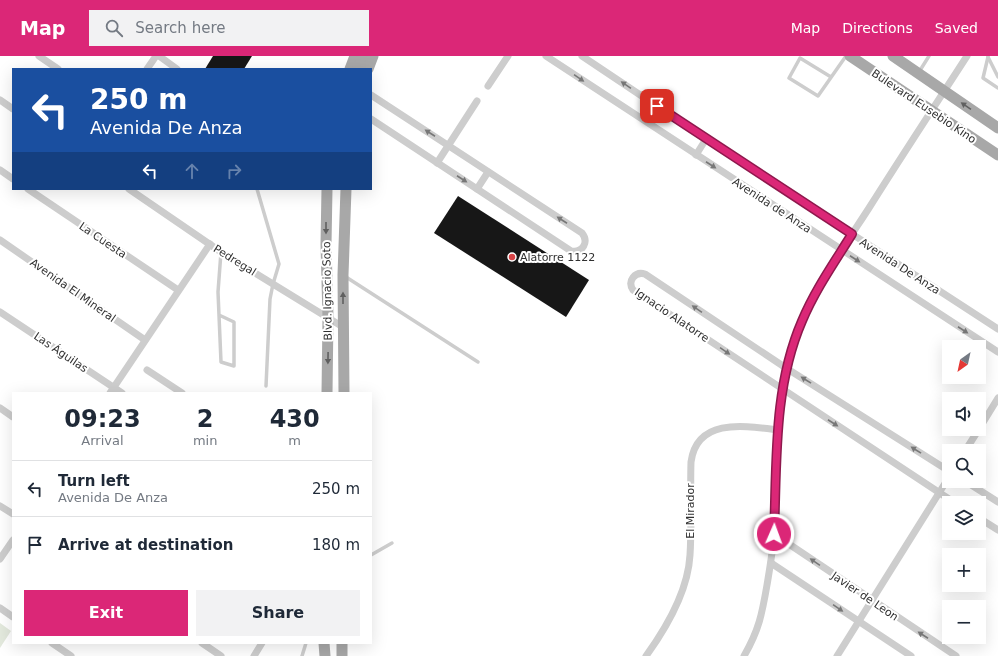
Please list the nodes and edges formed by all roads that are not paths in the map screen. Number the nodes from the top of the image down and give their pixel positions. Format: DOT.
graph roads {
  1 [pos="38,56"];
  2 [pos="157,56"];
  3 [pos="355,56"];
  4 [pos="363,56"];
  5 [pos="373,56"];
  6 [pos="508,56"];
  7 [pos="546,56"];
  8 [pos="582,56"];
  9 [pos="846,56"];
  10 [pos="850,56"];
  11 [pos="893,56"];
  12 [pos="929,56"];
  13 [pos="967,56"];
  14 [pos="988,57"];
  15 [pos="56,68"];
  16 [pos="148,68"];
  17 [pos="175,68"];
  18 [pos="350,68"];
  19 [pos="358,68"];
  20 [pos="368,68"];
  21 [pos="918,73"];
  22 [pos="831,77"];
  23 [pos="998,78"];
  24 [pos="488,86"];
  25 [pos="998,88"];
  26 [pos="944,91"];
  27 [pos="372,96"];
  28 [pos="0,100"];
  29 [pos="477,101"];
  30 [pos="12,108"];
  31 [pos="931,111"];
  32 [pos="372,121"];
  33 [pos="998,128"];
  34 [pos="706,139"];
  35 [pos="448,145"];
  36 [pos="696,155"];
  37 [pos="998,155"];
  38 [pos="437,163"];
  39 [pos="0,170"];
  40 [pos="488,172"];
  41 [pos="12,178"];
  42 [pos="477,189"];
  43 [pos="29,190"];
  44 [pos="130,190"];
  45 [pos="257,190"];
  46 [pos="327,190"];
  47 [pos="346,190"];
  48 [pos="852,234"];
  49 [pos="0,240"];
  50 [pos="210,244"];
  51 [pos="841,250"];
  52 [pos="221,252"];
  53 [pos="343,275"];
  54 [pos="273,284"];
  55 [pos="178,290"];
  56 [pos="0,312"];
  57 [pos="219,315"];
  58 [pos="328,317"];
  59 [pos="343,327"];
  60 [pos="998,330"];
  61 [pos="145,340"];
  62 [pos="998,352"];
  63 [pos="478,362"];
  64 [pos="786,368"];
  65 [pos="148,370"];
  66 [pos="266,386"];
  67 [pos="112,390"];
  68 [pos="783,390"];
  69 [pos="181,392"];
  70 [pos="327,392"];
  71 [pos="344,392"];
  72 [pos="998,398"];
  73 [pos="0,408"];
  74 [pos="12,416"];
  75 [pos="986,418"];
  76 [pos="778,430"];
  77 [pos="942,467"];
  78 [pos="942,488"];
  79 [pos="976,488"];
  80 [pos="939,493"];
  81 [pos="944,496"];
  82 [pos="998,502"];
  83 [pos="0,506"];
  84 [pos="12,513"];
  85 [pos="986,522"];
  86 [pos="998,530"];
  87 [pos="774,534"];
  88 [pos="12,541"];
  89 [pos="392,543"];
  90 [pos="372,554"];
  91 [pos="0,559"];
  92 [pos="771,563"];
  93 [pos="871,600"];
  94 [pos="0,608"];
  95 [pos="12,616"];
  96 [pos="858,622"];
  97 [pos="53,644"];
  98 [pos="204,644"];
  99 [pos="261,644"];
  100 [pos="306,644"];
  101 [pos="324,644"];
  102 [pos="342,644"];
  103 [pos="71,656"];
  104 [pos="222,656"];
  105 [pos="254,656"];
  106 [pos="302,656"];
  107 [pos="325,656"];
  108 [pos="342,656"];
  109 [pos="646,656"];
  110 [pos="744,656"];
  111 [pos="836,656"];
  112 [pos="911,656"];
  113 [pos="956,656"];
  1 -- 15 [label="street"];
  2 -- 16 [label="street"];
  2 -- 17 [label="street"];
  3 -- 18 [label="main road"];
  4 -- 19 [label="main road"];
  5 -- 20 [label="main road"];
  6 -- 24 [label="street"];
  7 -- 36 [label="street, Avenida de Anza, one-way"];
  34 -- 8 [label="street, Avenida De Anza, one-way"];
  9 -- 22 [label="lane"];
  10 -- 31 [label="main road, Bulevard Eusebio Kino"];
  11 -- 21 [label="main road"];
  12 -- 21 [label="lane"];
  13 -- 26 [label="street"];
  14 -- 23 [label="lane"];
  14 -- 25 [label="lane"];
  21 -- 26 [label="main road"];
  22 -- 22 [label="lane"];
  26 -- 31 [label="street"];
  33 -- 26 [label="main road, one-way"];
  35 -- 27 [label="street, one-way"];
  28 -- 30 [label="street"];
  29 -- 35 [label="street"];
  31 -- 37 [label="main road, Bulevard Eusebio Kino"];
  31 -- 48 [label="street"];
  32 -- 38 [label="street"];
  34 -- 36 [label="street"];
  34 -- 48 [label="street, Avenida De Anza"];
  35 -- 38 [label="street"];
  35 -- 40 [label="street"];
  36 -- 51 [label="street, Avenida de Anza, one-way"];
  38 -- 42 [label="street, one-way"];
  39 -- 41 [label="street"];
  40 -- 42 [label="street"];
  42 -- 40 [label="street, one-way"];
  43 -- 55 [label="street, La Cuesta"];
  44 -- 50 [label="street, Pedregal"];
  45 -- 54 [label="lane"];
  46 -- 58 [label="main road, Blvd. Ignacio Soto, one-way"];
  47 -- 53 [label="main road, Blvd. Ignacio Soto"];
  48 -- 51 [label="street"];
  48 -- 60 [label="street, Avenida De Anza"];
  49 -- 61 [label="street, Avenida El Mineral"];
  50 -- 52 [label="street, Pedregal"];
  50 -- 55 [label="street"];
  51 -- 62 [label="street, Avenida de Anza, one-way"];
  51 -- 64 [label="street"];
  52 -- 54 [label="street, Pedregal"];
  52 -- 57 [label="lane"];
  59 -- 53 [label="main road, Blvd. Ignacio Soto, one-way"];
  53 -- 63 [label="lane"];
  54 -- 58 [label="street, Pedregal"];
  54 -- 66 [label="lane"];
  55 -- 61 [label="street"];
  56 -- 67 [label="street, Las Águilas"];
  57 -- 57 [label="lane"];
  58 -- 59 [label="street, Pedregal"];
  58 -- 70 [label="main road, Blvd. Ignacio Soto, one-way"];
  59 -- 71 [label="main road, Blvd. Ignacio Soto"];
  61 -- 67 [label="street"];
  64 -- 68 [label="street"];
  64 -- 68 [label="street, Ignacio Alatorre, one-way"];
  77 -- 64 [label="street, Ignacio Alatorre, one-way"];
  65 -- 69 [label="street"];
  68 -- 76 [label="street"];
  68 -- 80 [label="street, Ignacio Alatorre, one-way"];
  72 -- 75 [label="street"];
  73 -- 74 [label="street"];
  76 -- 87 [label="street"];
  76 -- 109 [label="street, El Mirador"];
  78 -- 80 [label="street"];
  79 -- 82 [label="street"];
  80 -- 81 [label="street, Ignacio Alatorre"];
  80 -- 93 [label="street"];
  83 -- 84 [label="street"];
  85 -- 86 [label="street"];
  87 -- 92 [label="street"];
  93 -- 87 [label="street, Javier de Leon, one-way"];
  88 -- 91 [label="street"];
  89 -- 90 [label="lane"];
  92 -- 96 [label="street, one-way"];
  92 -- 110 [label="street"];
  93 -- 96 [label="street"];
  113 -- 93 [label="street, Javier de Leon, one-way"];
  94 -- 95 [label="street"];
  96 -- 111 [label="street"];
  96 -- 112 [label="street"];
  97 -- 103 [label="street"];
  98 -- 104 [label="street"];
  99 -- 105 [label="street"];
  100 -- 106 [label="lane"];
  101 -- 107 [label="main road"];
  102 -- 108 [label="main road"];
}
